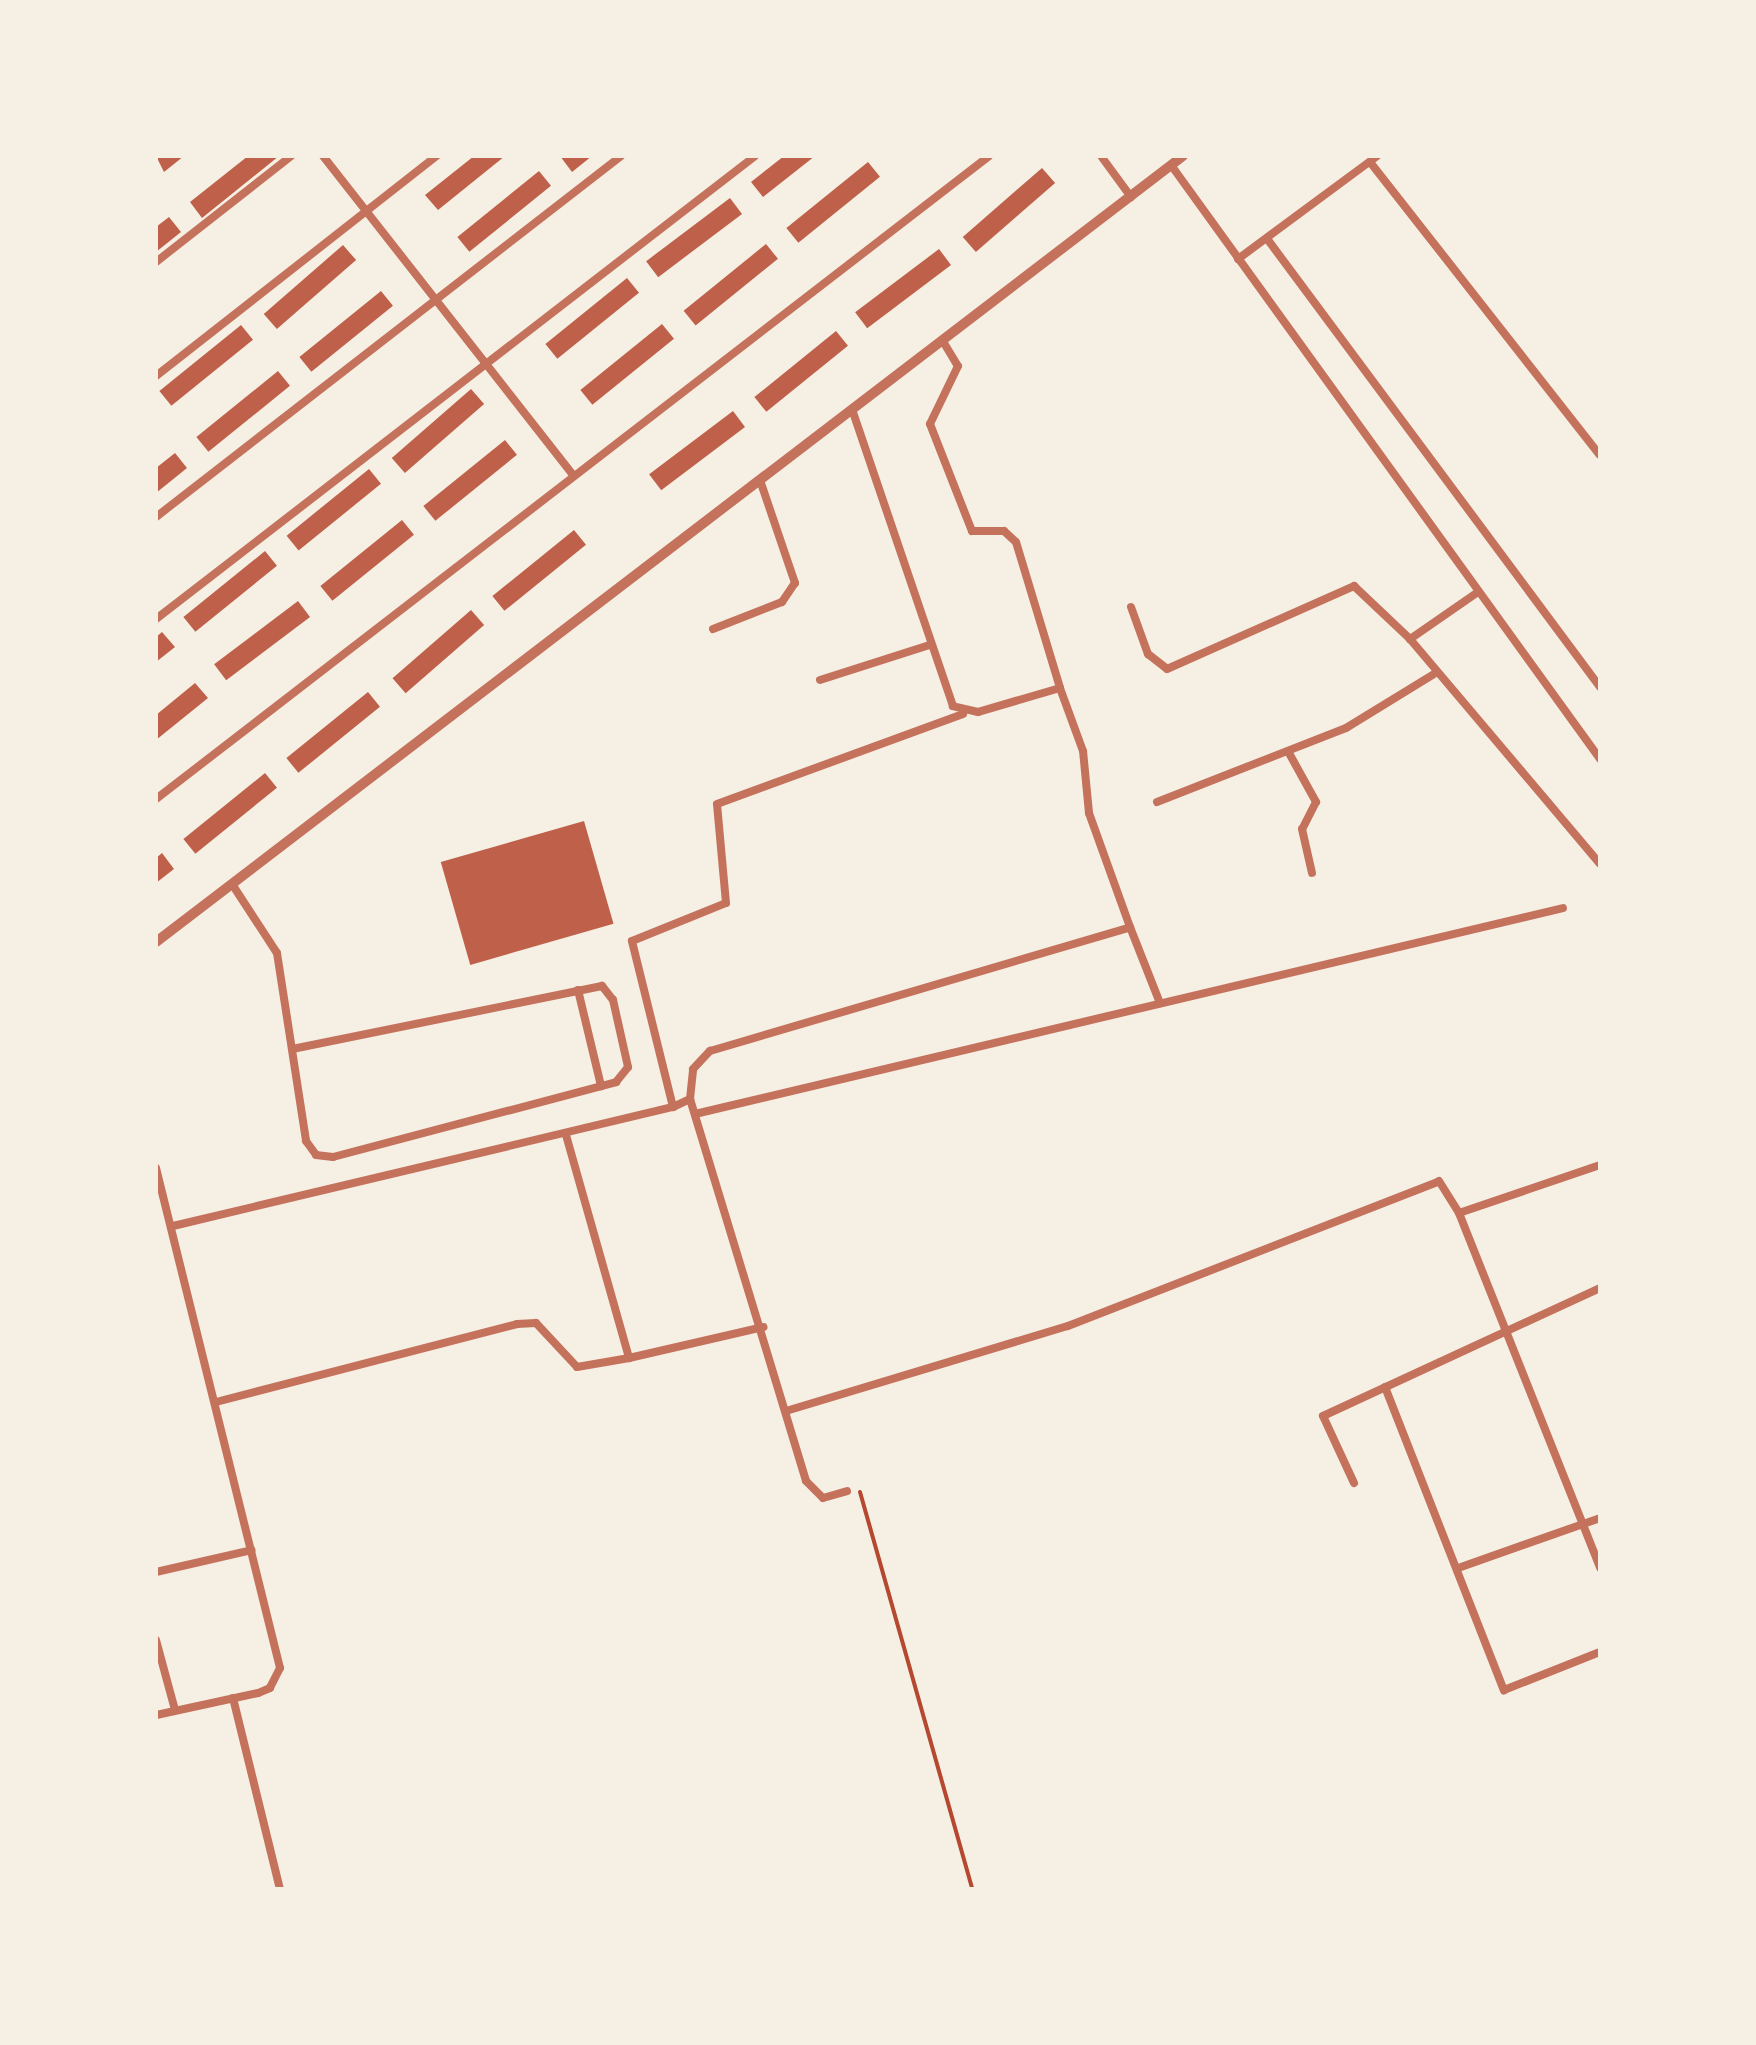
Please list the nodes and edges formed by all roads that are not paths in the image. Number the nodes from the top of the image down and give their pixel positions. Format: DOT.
graph roads {
  1 [pos="291,156"];
  2 [pos="323,156"];
  3 [pos="437,156"];
  4 [pos="621,156"];
  5 [pos="755,156"];
  6 [pos="989,156"];
  7 [pos="1101,156"];
  8 [pos="1183,156"];
  9 [pos="1373,159"];
  10 [pos="1171,165"];
  11 [pos="1131,197"];
  12 [pos="365,212"];
  13 [pos="1268,240"];
  14 [pos="1238,259"];
  15 [pos="156,262"];
  16 [pos="436,299"];
  17 [pos="944,343"];
  18 [pos="486,361"];
  19 [pos="156,376"];
  20 [pos="853,413"];
  21 [pos="1600,455"];
  22 [pos="572,474"];
  23 [pos="761,483"];
  24 [pos="156,517"];
  25 [pos="1478,592"];
  26 [pos="1131,607"];
  27 [pos="156,619"];
  28 [pos="713,629"];
  29 [pos="1410,639"];
  30 [pos="930,645"];
  31 [pos="1434,674"];
  32 [pos="1596,674"];
  33 [pos="820,680"];
  34 [pos="1600,687"];
  35 [pos="1060,688"];
  36 [pos="963,714"];
  37 [pos="1289,753"];
  38 [pos="1600,759"];
  39 [pos="156,799"];
  40 [pos="1157,802"];
  41 [pos="1600,864"];
  42 [pos="1312,873"];
  43 [pos="232,884"];
  44 [pos="1563,908"];
  45 [pos="1130,927"];
  46 [pos="156,942"];
  47 [pos="578,990"];
  48 [pos="1160,1003"];
  49 [pos="292,1049"];
  50 [pos="601,1086"];
  51 [pos="690,1099"];
  52 [pos="673,1107"];
  53 [pos="695,1114"];
  54 [pos="566,1135"];
  55 [pos="1600,1165"];
  56 [pos="156,1168"];
  57 [pos="1459,1213"];
  58 [pos="173,1226"];
  59 [pos="1600,1288"];
  60 [pos="763,1327"];
  61 [pos="1506,1332"];
  62 [pos="629,1358"];
  63 [pos="1385,1387"];
  64 [pos="216,1402"];
  65 [pos="786,1411"];
  66 [pos="1354,1483"];
  67 [pos="847,1491"];
  68 [pos="1600,1518"];
  69 [pos="1581,1525"];
  70 [pos="252,1550"];
  71 [pos="1461,1567"];
  72 [pos="1600,1568"];
  73 [pos="156,1572"];
  74 [pos="156,1640"];
  75 [pos="1600,1652"];
  76 [pos="233,1698"];
  77 [pos="175,1710"];
  78 [pos="156,1715"];
  79 [pos="280,1889"];
  1 -- 15 [label="street"];
  2 -- 12 [label="street"];
  3 -- 12 [label="street"];
  4 -- 16 [label="street"];
  5 -- 18 [label="street"];
  6 -- 22 [label="street"];
  7 -- 11 [label="street"];
  8 -- 10 [label="street"];
  9 -- 13 [label="street"];
  9 -- 21 [label="street"];
  10 -- 11 [label="street"];
  10 -- 14 [label="street"];
  11 -- 17 [label="street"];
  12 -- 16 [label="street"];
  12 -- 19 [label="street"];
  13 -- 14 [label="street"];
  13 -- 32 [label="street"];
  14 -- 25 [label="street"];
  16 -- 18 [label="street"];
  16 -- 24 [label="street"];
  17 -- 20 [label="street"];
  17 -- 35 [label="street"];
  18 -- 22 [label="street"];
  18 -- 27 [label="street"];
  20 -- 23 [label="street"];
  20 -- 30 [label="street"];
  22 -- 39 [label="street"];
  23 -- 28 [label="street"];
  23 -- 43 [label="street"];
  25 -- 29 [label="street"];
  25 -- 38 [label="street"];
  26 -- 29 [label="street"];
  29 -- 31 [label="street"];
  30 -- 33 [label="street"];
  30 -- 36 [label="street"];
  31 -- 37 [label="street"];
  31 -- 41 [label="street"];
  32 -- 34 [label="street"];
  35 -- 36 [label="street"];
  35 -- 45 [label="street"];
  36 -- 52 [label="street"];
  37 -- 40 [label="street"];
  37 -- 42 [label="street"];
  43 -- 46 [label="street"];
  43 -- 49 [label="street"];
  44 -- 48 [label="street"];
  45 -- 48 [label="street"];
  45 -- 51 [label="street"];
  47 -- 49 [label="street"];
  47 -- 50 [label="street"];
  47 -- 50 [label="street"];
  48 -- 53 [label="street"];
  49 -- 50 [label="street"];
  51 -- 52 [label="street"];
  51 -- 53 [label="street"];
  52 -- 54 [label="street"];
  53 -- 60 [label="street"];
  54 -- 58 [label="street"];
  54 -- 62 [label="street"];
  55 -- 57 [label="street"];
  56 -- 58 [label="street"];
  57 -- 61 [label="street"];
  57 -- 65 [label="street"];
  58 -- 64 [label="street"];
  59 -- 61 [label="street"];
  60 -- 62 [label="street"];
  60 -- 65 [label="street"];
  61 -- 63 [label="street"];
  61 -- 69 [label="street"];
  62 -- 64 [label="street"];
  63 -- 66 [label="street"];
  63 -- 71 [label="street"];
  64 -- 70 [label="street"];
  65 -- 67 [label="street"];
  68 -- 69 [label="street"];
  69 -- 71 [label="street"];
  69 -- 72 [label="street"];
  70 -- 73 [label="street"];
  70 -- 76 [label="street"];
  71 -- 75 [label="street"];
  74 -- 77 [label="street"];
  76 -- 77 [label="street"];
  76 -- 79 [label="street"];
  77 -- 78 [label="street"];
}
